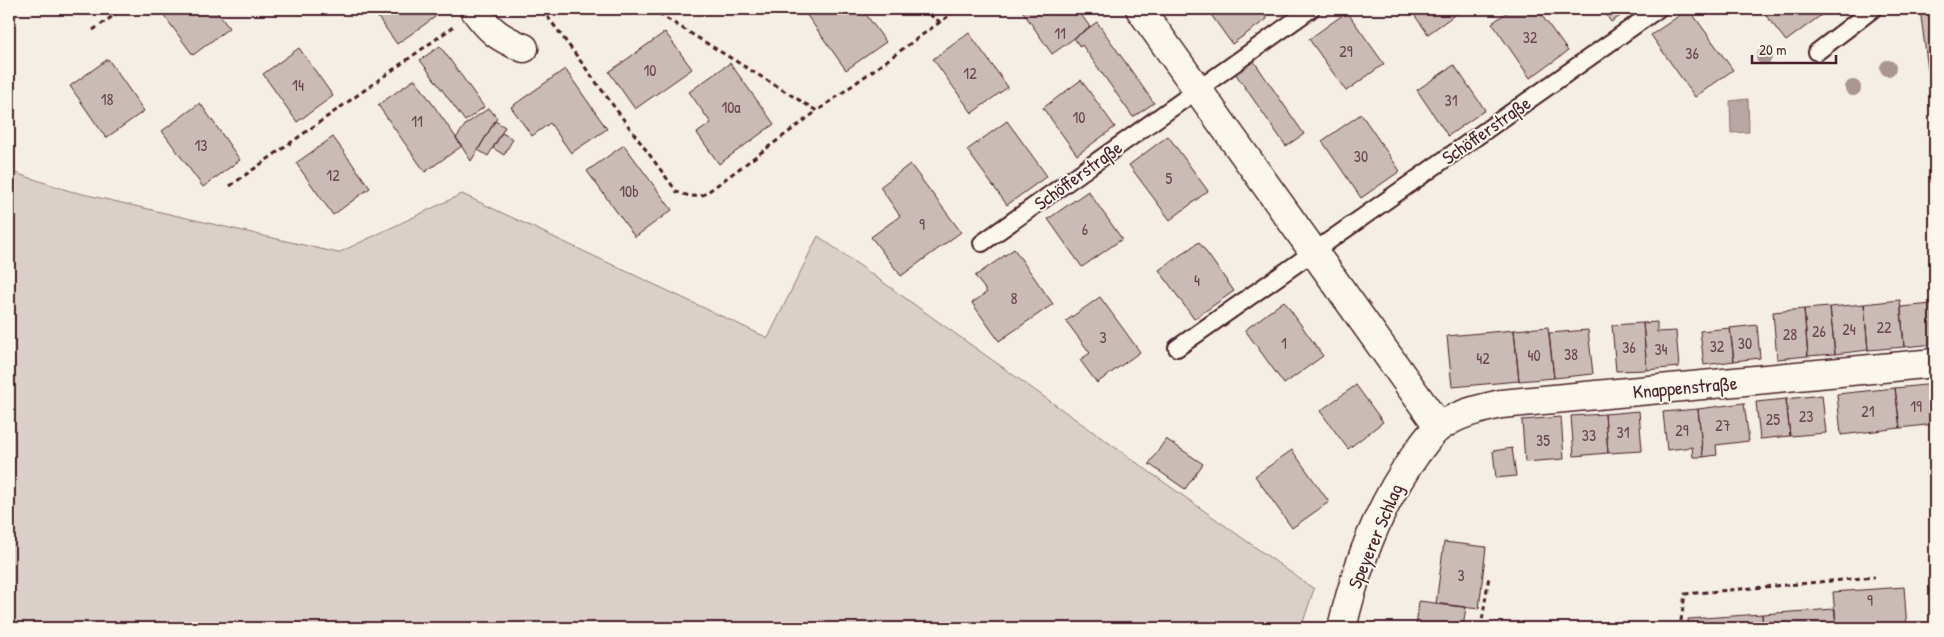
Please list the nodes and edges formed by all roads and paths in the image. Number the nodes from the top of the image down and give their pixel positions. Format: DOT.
graph roads {
  1 [pos="123,9"];
  2 [pos="542,9"];
  3 [pos="651,9"];
  4 [pos="922,9"];
  5 [pos="958,9"];
  6 [pos="1140,9"];
  7 [pos="1311,9"];
  8 [pos="1658,9"];
  9 [pos="1873,9"];
  10 [pos="475,10"];
  11 [pos="940,22"];
  12 [pos="93,30"];
  13 [pos="524,48"];
  14 [pos="1817,52"];
  15 [pos="1198,89"];
  16 [pos="817,111"];
  17 [pos="230,186"];
  18 [pos="982,243"];
  19 [pos="1314,250"];
  20 [pos="1177,348"];
  21 [pos="1935,363"];
  22 [pos="1439,427"];
  23 [pos="1489,576"];
  24 [pos="1875,578"];
  25 [pos="1342,628"];
  26 [pos="1481,628"];
  27 [pos="1677,628"];
  1 -- 12 [label="path"];
  2 -- 16 [label="path"];
  3 -- 16 [label="path"];
  4 -- 11 [label="path"];
  5 -- 11 [label="path"];
  6 -- 15 [label="street"];
  7 -- 15 [label="lane, Schöfferstraße"];
  8 -- 19 [label="lane, Schöfferstraße"];
  9 -- 14 [label="lane"];
  10 -- 13 [label="street"];
  10 -- 17 [label="path"];
  11 -- 16 [label="path"];
  15 -- 18 [label="lane, Schöfferstraße"];
  15 -- 19 [label="street"];
  19 -- 20 [label="lane, Schöfferstraße"];
  19 -- 22 [label="street"];
  21 -- 22 [label="street, Knappenstraße"];
  22 -- 25 [label="street, Speyerer Schlag"];
  23 -- 26 [label="path"];
  24 -- 27 [label="path"];
}
